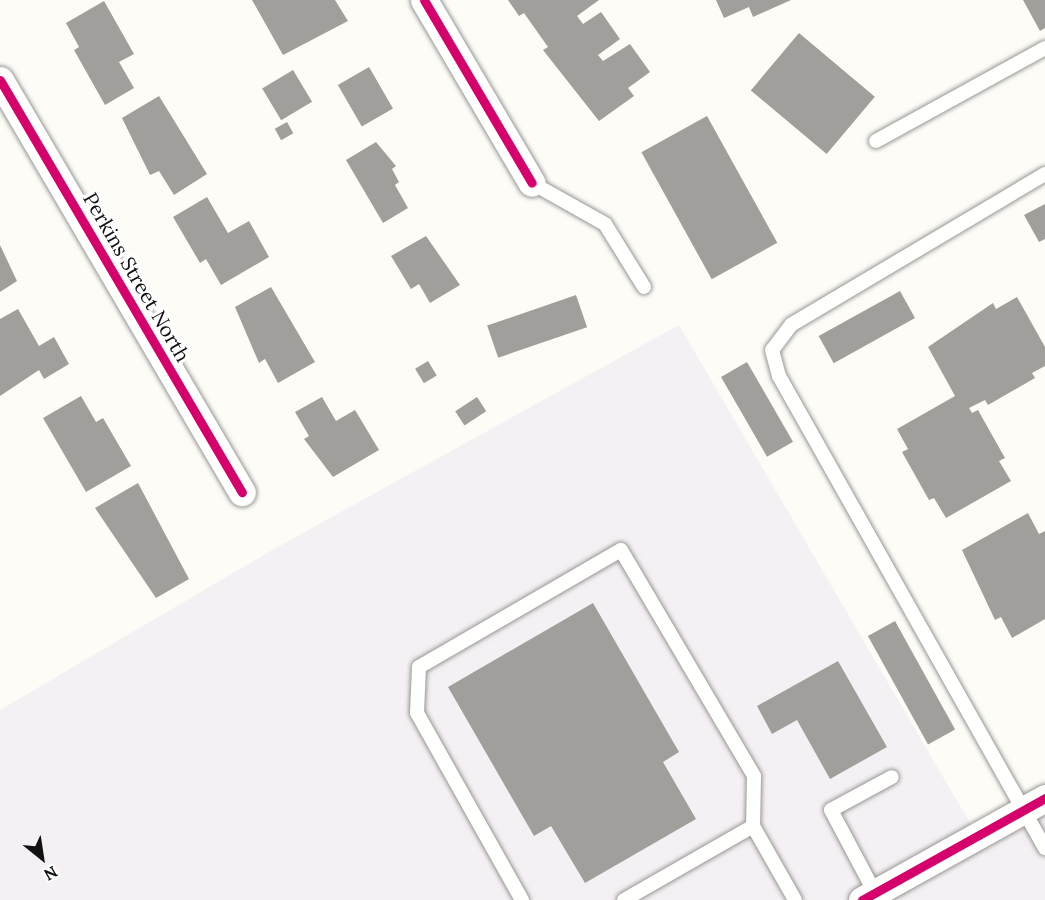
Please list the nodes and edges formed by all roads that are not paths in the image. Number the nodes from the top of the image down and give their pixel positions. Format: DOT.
graph roads {
  1 [pos="424,0"];
  2 [pos="1045,48"];
  3 [pos="0,80"];
  4 [pos="876,141"];
  5 [pos="1045,174"];
  6 [pos="532,183"];
  7 [pos="644,287"];
  8 [pos="242,492"];
  9 [pos="892,777"];
  10 [pos="1034,804"];
  11 [pos="753,826"];
  12 [pos="1045,848"];
  13 [pos="868,896"];
  14 [pos="522,900"];
  15 [pos="624,900"];
  16 [pos="795,900"];
  1 -- 6 [label="street"];
  2 -- 4 [label="lane"];
  3 -- 8 [label="street, Perkins Street North"];
  5 -- 10 [label="lane"];
  6 -- 7 [label="lane"];
  9 -- 13 [label="lane"];
  10 -- 12 [label="lane"];
  10 -- 13 [label="street"];
  11 -- 14 [label="lane"];
  11 -- 15 [label="lane"];
  11 -- 16 [label="lane"];
}
